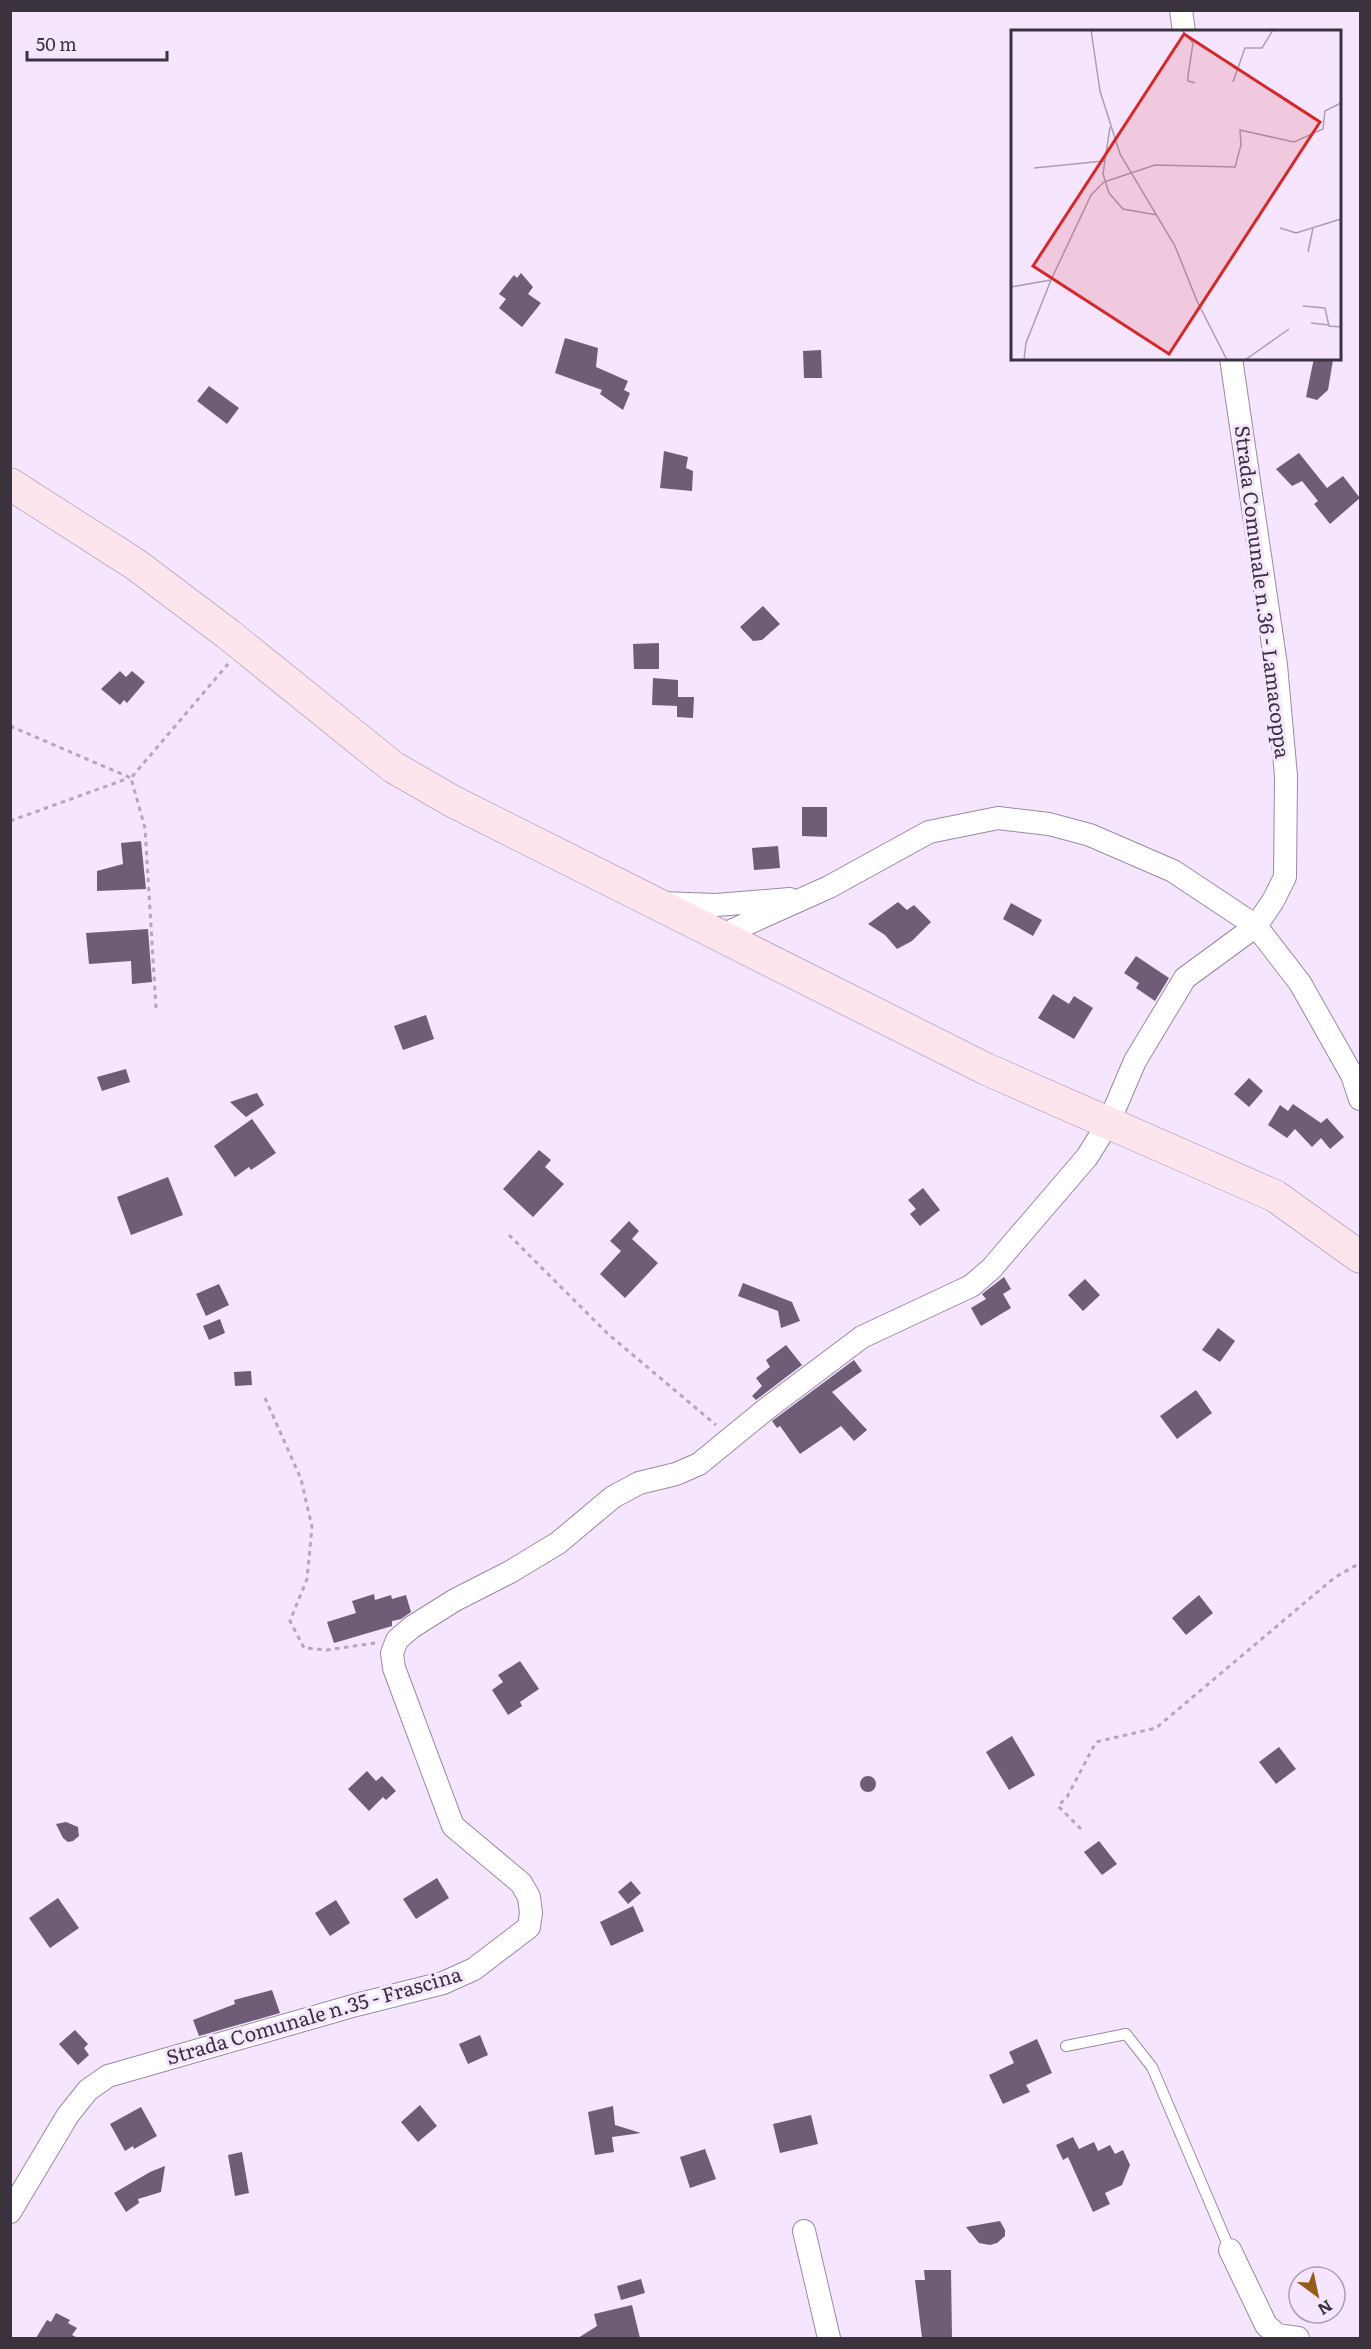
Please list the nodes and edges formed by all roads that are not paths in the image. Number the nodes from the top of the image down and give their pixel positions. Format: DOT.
graph roads {
  1 [pos="1181,10"];
  2 [pos="1184,30"];
  3 [pos="1231,360"];
  4 [pos="10,484"];
  5 [pos="829,887"];
  6 [pos="660,903"];
  7 [pos="1256,926"];
  8 [pos="722,935"];
  9 [pos="1356,1072"];
  10 [pos="1360,1099"];
  11 [pos="1109,1122"];
  12 [pos="1360,1257"];
  13 [pos="1066,2046"];
  14 [pos="10,2212"];
  15 [pos="804,2230"];
  16 [pos="1230,2250"];
  17 [pos="829,2338"];
  18 [pos="1298,2338"];
  1 -- 2 [label="street"];
  3 -- 7 [label="street, Strada Comunale n.36 - Lamacoppa"];
  4 -- 6 [label="main road"];
  5 -- 6 [label="street"];
  5 -- 7 [label="street"];
  5 -- 8 [label="street"];
  6 -- 8 [label="main road"];
  7 -- 9 [label="street"];
  7 -- 11 [label="street"];
  8 -- 11 [label="main road"];
  9 -- 10 [label="street"];
  11 -- 12 [label="main road"];
  11 -- 14 [label="street, Strada Comunale n.35 - Frascina"];
  13 -- 16 [label="lane"];
  15 -- 17 [label="street"];
  16 -- 18 [label="street"];
}
